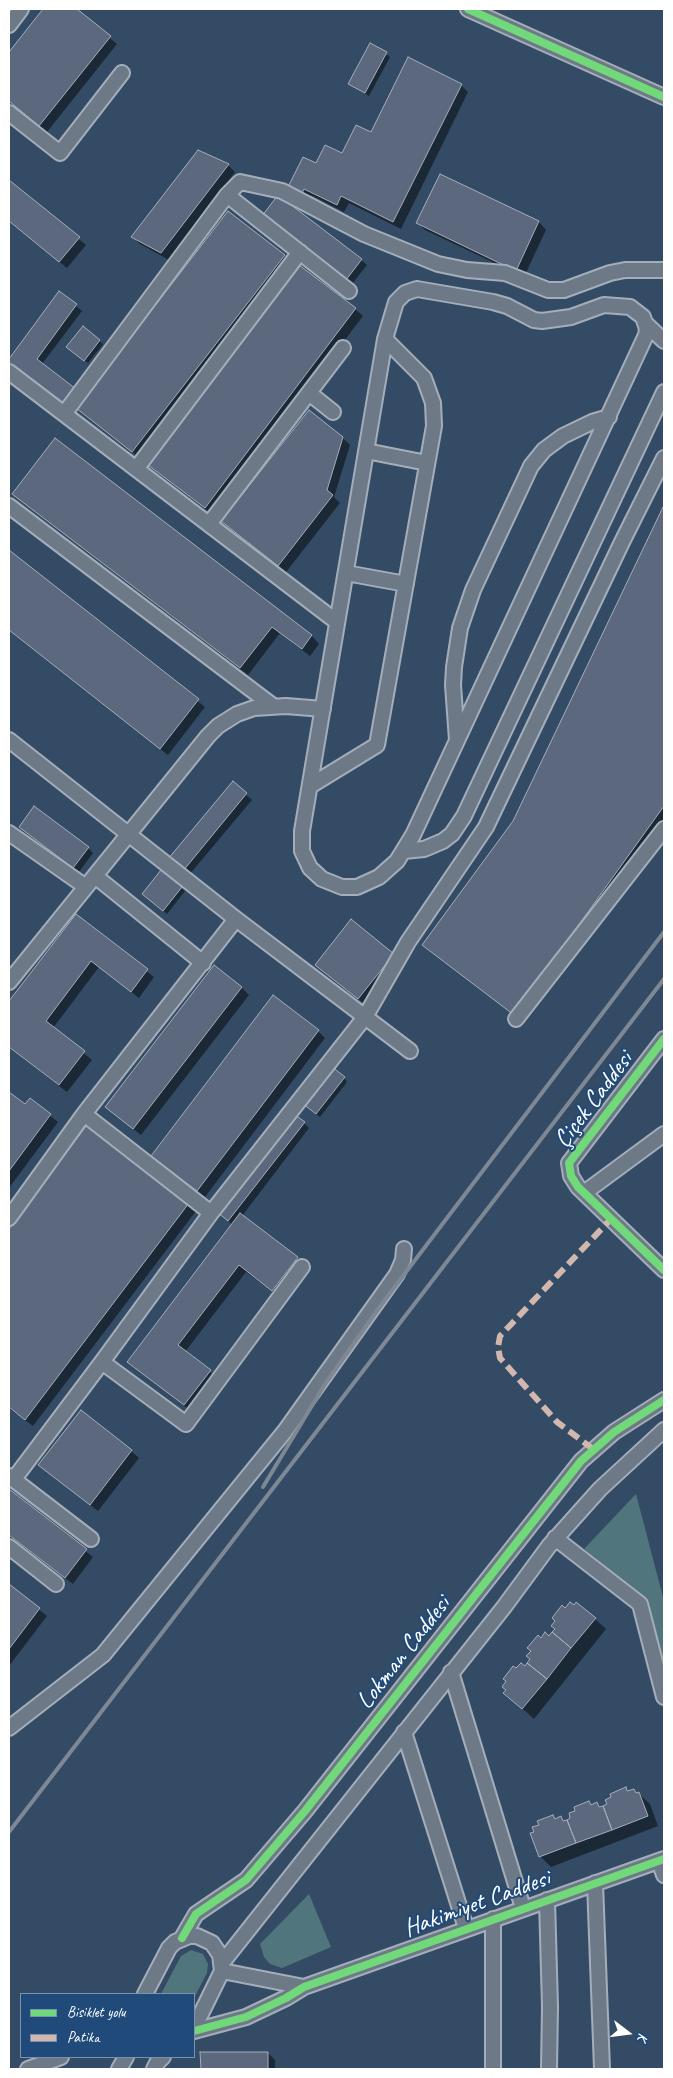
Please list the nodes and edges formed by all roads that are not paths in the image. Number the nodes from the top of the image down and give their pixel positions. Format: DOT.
graph roads {
  1 [pos="21,9"];
  2 [pos="468,9"];
  3 [pos="9,25"];
  4 [pos="122,73"];
  5 [pos="664,98"];
  6 [pos="9,113"];
  7 [pos="227,195"];
  8 [pos="300,252"];
  9 [pos="664,270"];
  10 [pos="349,291"];
  11 [pos="646,323"];
  12 [pos="385,339"];
  13 [pos="664,341"];
  14 [pos="343,348"];
  15 [pos="9,372"];
  16 [pos="664,392"];
  17 [pos="309,394"];
  18 [pos="333,412"];
  19 [pos="64,414"];
  20 [pos="609,417"];
  21 [pos="366,451"];
  22 [pos="664,458"];
  23 [pos="427,464"];
  24 [pos="136,469"];
  25 [pos="9,506"];
  26 [pos="209,524"];
  27 [pos="346,572"];
  28 [pos="406,584"];
  29 [pos="337,622"];
  30 [pos="273,706"];
  31 [pos="322,709"];
  32 [pos="9,740"];
  33 [pos="457,740"];
  34 [pos="310,786"];
  35 [pos="664,829"];
  36 [pos="9,834"];
  37 [pos="129,834"];
  38 [pos="404,851"];
  39 [pos="95,876"];
  40 [pos="86,887"];
  41 [pos="236,919"];
  42 [pos="203,963"];
  43 [pos="9,982"];
  44 [pos="365,1017"];
  45 [pos="516,1019"];
  46 [pos="664,1039"];
  47 [pos="410,1051"];
  48 [pos="84,1114"];
  49 [pos="664,1134"];
  50 [pos="584,1193"];
  51 [pos="211,1213"];
  52 [pos="9,1218"];
  53 [pos="404,1248"];
  54 [pos="302,1267"];
  55 [pos="664,1270"];
  56 [pos="102,1362"];
  57 [pos="664,1400"];
  58 [pos="664,1430"];
  59 [pos="11,1478"];
  60 [pos="555,1538"];
  61 [pos="91,1539"];
  62 [pos="9,1547"];
  63 [pos="56,1584"];
  64 [pos="451,1672"];
  65 [pos="664,1697"];
  66 [pos="9,1728"];
  67 [pos="404,1732"];
  68 [pos="662,1860"];
  69 [pos="664,1875"];
  70 [pos="595,1883"];
  71 [pos="547,1900"];
  72 [pos="522,1908"];
  73 [pos="493,1919"];
  74 [pos="466,1928"];
  75 [pos="182,1938"];
  76 [pos="222,1967"];
  77 [pos="304,1987"];
  78 [pos="146,1993"];
  79 [pos="195,2028"];
  80 [pos="195,2030"];
  81 [pos="58,2058"];
  82 [pos="161,2058"];
  83 [pos="28,2069"];
  84 [pos="154,2069"];
  85 [pos="493,2069"];
  86 [pos="549,2069"];
  87 [pos="602,2069"];
  1 -- 3 [label="street"];
  2 -- 5 [label="street"];
  4 -- 6 [label="street"];
  7 -- 8 [label="street"];
  7 -- 9 [label="street"];
  7 -- 19 [label="street"];
  8 -- 10 [label="street"];
  8 -- 24 [label="street"];
  11 -- 12 [label="street"];
  11 -- 13 [label="street"];
  11 -- 20 [label="street"];
  12 -- 21 [label="street"];
  12 -- 23 [label="street"];
  14 -- 17 [label="street"];
  15 -- 19 [label="street"];
  16 -- 38 [label="street"];
  17 -- 18 [label="street"];
  17 -- 26 [label="street"];
  19 -- 24 [label="street"];
  20 -- 33 [label="street"];
  20 -- 33 [label="street"];
  21 -- 23 [label="street"];
  21 -- 27 [label="street"];
  22 -- 44 [label="street"];
  23 -- 28 [label="street"];
  24 -- 26 [label="street"];
  25 -- 30 [label="street"];
  26 -- 29 [label="street"];
  27 -- 28 [label="street"];
  27 -- 29 [label="street"];
  28 -- 34 [label="street"];
  29 -- 31 [label="street"];
  30 -- 31 [label="street"];
  30 -- 37 [label="street"];
  31 -- 34 [label="street"];
  32 -- 37 [label="street"];
  33 -- 38 [label="street"];
  34 -- 38 [label="street"];
  35 -- 45 [label="street"];
  36 -- 40 [label="street"];
  37 -- 39 [label="street"];
  37 -- 41 [label="street"];
  39 -- 40 [label="street"];
  39 -- 42 [label="street"];
  40 -- 43 [label="street"];
  41 -- 42 [label="street"];
  41 -- 44 [label="street"];
  42 -- 48 [label="street"];
  44 -- 47 [label="street"];
  44 -- 51 [label="street"];
  46 -- 50 [label="street, Çiçek Caddesi"];
  48 -- 51 [label="street"];
  48 -- 52 [label="street"];
  49 -- 50 [label="street"];
  50 -- 55 [label="street, Çiçek Caddesi"];
  51 -- 56 [label="street"];
  53 -- 66 [label="street"];
  54 -- 56 [label="street"];
  56 -- 59 [label="street"];
  57 -- 75 [label="street, Lokman Caddesi"];
  58 -- 60 [label="street, Lokman Caddesi"];
  59 -- 61 [label="street"];
  60 -- 64 [label="street, Lokman Caddesi"];
  60 -- 65 [label="street"];
  62 -- 63 [label="street"];
  64 -- 67 [label="street, Lokman Caddesi"];
  64 -- 72 [label="street"];
  67 -- 74 [label="street"];
  67 -- 76 [label="street, Lokman Caddesi"];
  68 -- 69 [label="street"];
  68 -- 70 [label="street, Hakimiyet Caddesi"];
  70 -- 71 [label="street, Hakimiyet Caddesi"];
  70 -- 87 [label="street"];
  71 -- 72 [label="street, Hakimiyet Caddesi"];
  71 -- 86 [label="street"];
  72 -- 73 [label="street, Hakimiyet Caddesi"];
  73 -- 74 [label="street, Hakimiyet Caddesi"];
  73 -- 85 [label="street"];
  74 -- 77 [label="street, Hakimiyet Caddesi"];
  75 -- 76 [label="street"];
  75 -- 78 [label="street, Lokman Caddesi"];
  76 -- 77 [label="street"];
  76 -- 79 [label="street, Lokman Caddesi"];
  77 -- 80 [label="street, Hakimiyet Caddesi"];
  81 -- 83 [label="street"];
  82 -- 84 [label="street"];
}
